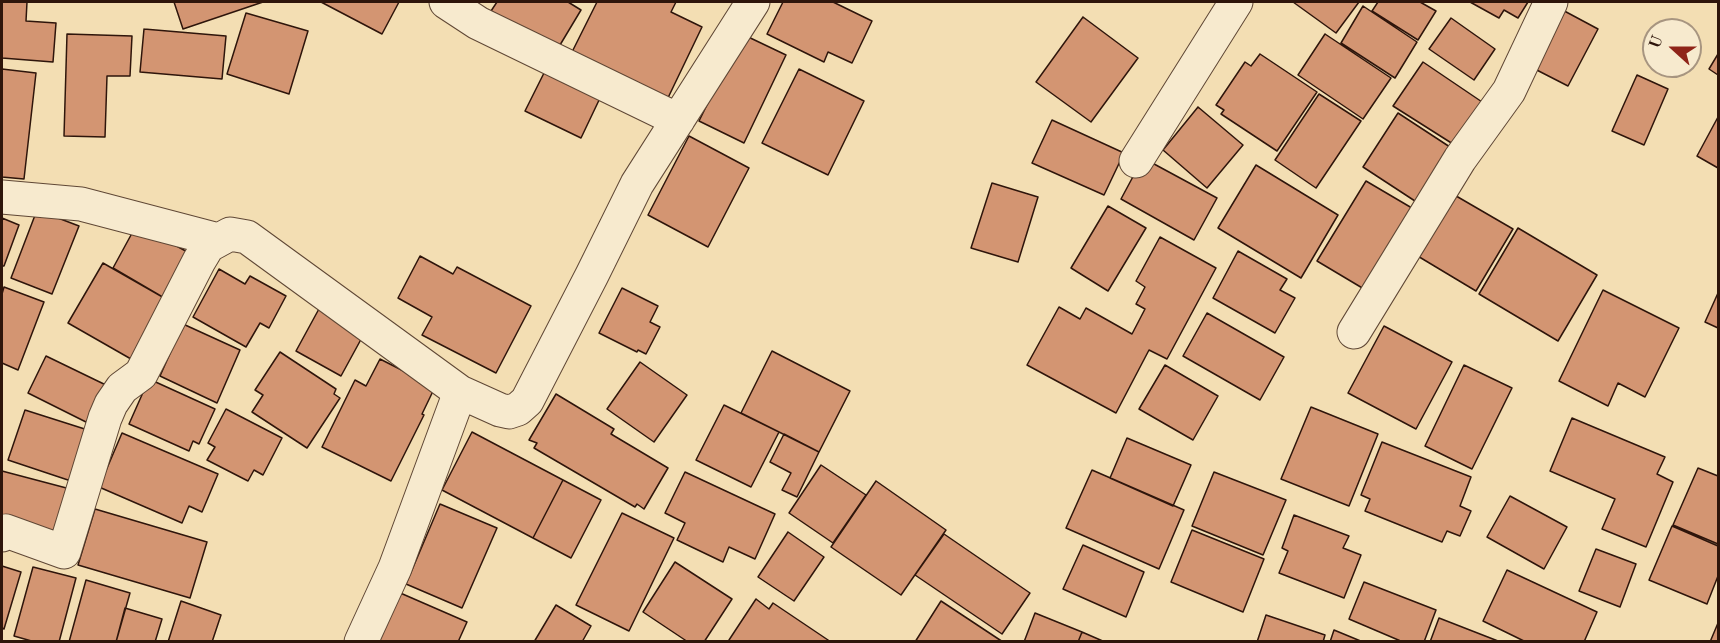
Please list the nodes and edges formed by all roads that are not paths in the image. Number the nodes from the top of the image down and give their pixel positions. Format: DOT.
graph roads {
  1 [pos="446,2"];
  2 [pos="753,2"];
  3 [pos="1236,2"];
  4 [pos="1551,2"];
  5 [pos="678,120"];
  6 [pos="1136,161"];
  7 [pos="2,197"];
  8 [pos="218,240"];
  9 [pos="1354,332"];
  10 [pos="460,392"];
  11 [pos="2,535"];
  12 [pos="361,642"];
  1 -- 5 [label="street"];
  2 -- 5 [label="street"];
  3 -- 6 [label="street"];
  4 -- 9 [label="street"];
  5 -- 10 [label="street"];
  7 -- 8 [label="street"];
  8 -- 10 [label="street"];
  8 -- 11 [label="street"];
  10 -- 12 [label="street"];
}
